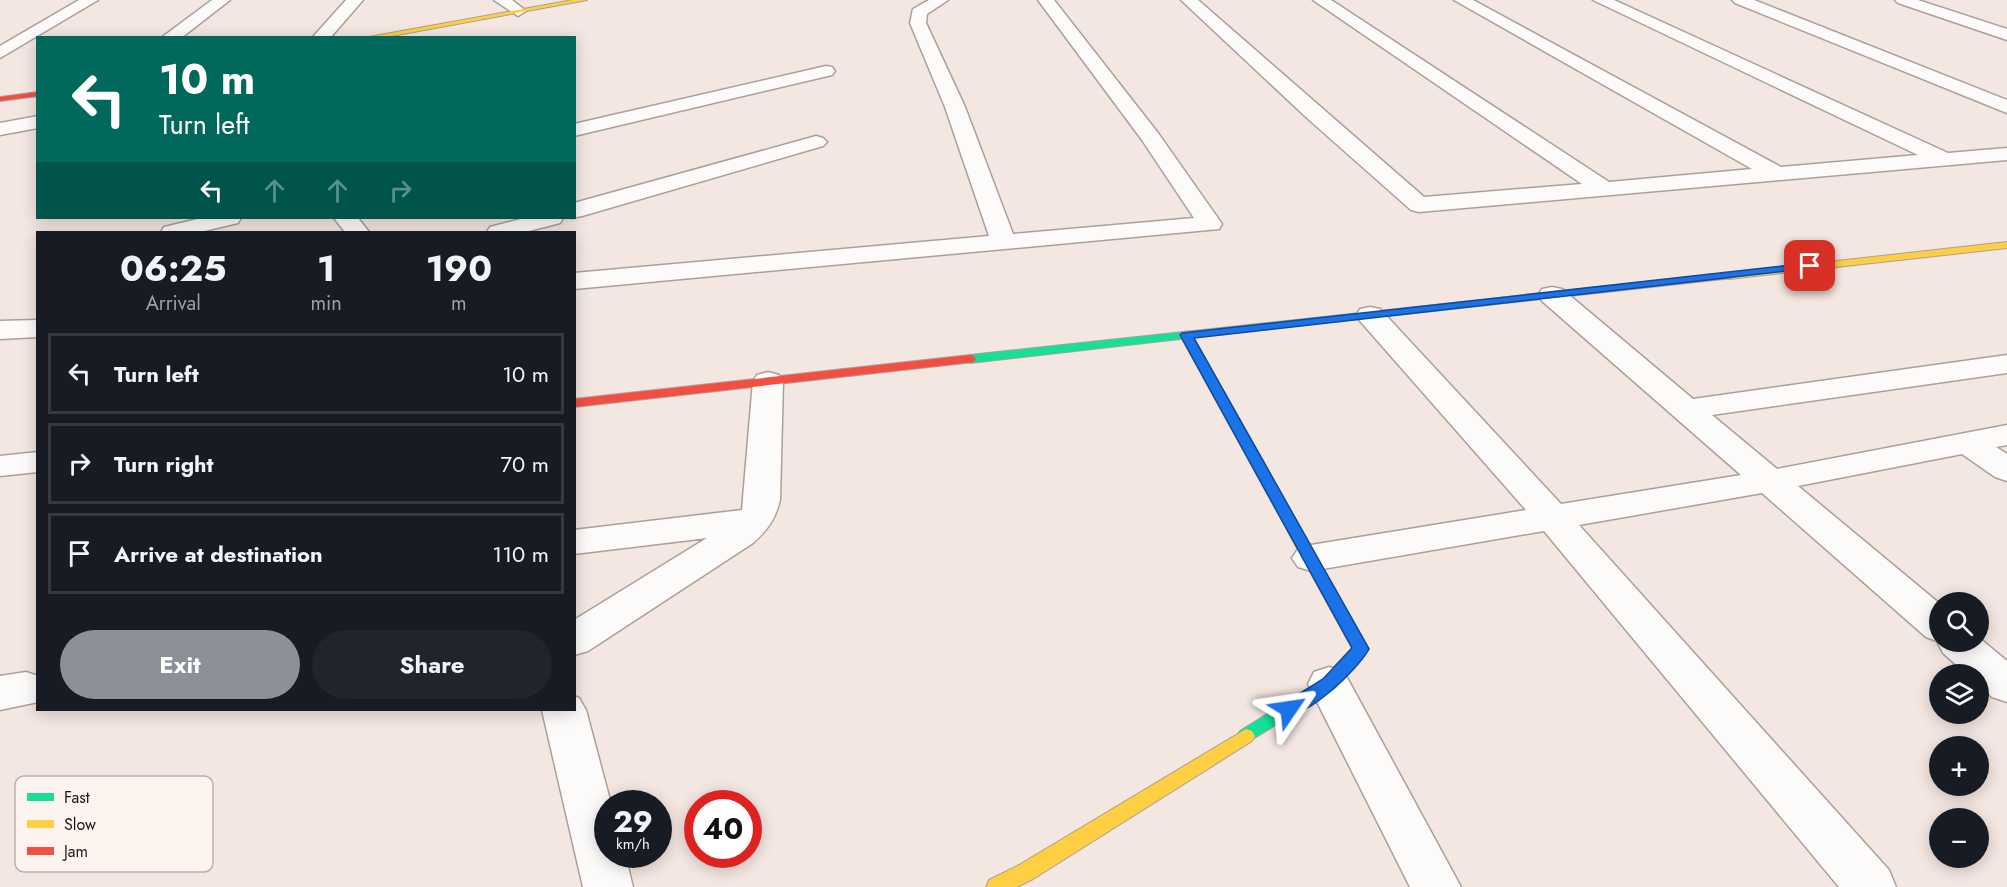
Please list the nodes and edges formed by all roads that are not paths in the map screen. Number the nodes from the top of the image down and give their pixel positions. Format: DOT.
graph roads {
  1 [pos="90,0"];
  2 [pos="222,0"];
  3 [pos="355,0"];
  4 [pos="502,0"];
  5 [pos="584,0"];
  6 [pos="940,0"];
  7 [pos="1046,0"];
  8 [pos="1189,0"];
  9 [pos="1321,0"];
  10 [pos="1462,0"];
  11 [pos="1600,0"];
  12 [pos="1740,0"];
  13 [pos="1903,0"];
  14 [pos="518,11"];
  15 [pos="2007,35"];
  16 [pos="172,36"];
  17 [pos="322,36"];
  18 [pos="377,36"];
  19 [pos="0,53"];
  20 [pos="826,71"];
  21 [pos="36,94"];
  22 [pos="0,99"];
  23 [pos="2007,107"];
  24 [pos="36,122"];
  25 [pos="0,129"];
  26 [pos="576,130"];
  27 [pos="816,142"];
  28 [pos="2007,154"];
  29 [pos="1944,159"];
  30 [pos="1777,174"];
  31 [pos="1606,190"];
  32 [pos="576,210"];
  33 [pos="225,219"];
  34 [pos="347,219"];
  35 [pos="547,219"];
  36 [pos="177,231"];
  37 [pos="356,231"];
  38 [pos="503,231"];
  39 [pos="1004,243"];
  40 [pos="2007,245"];
  41 [pos="576,282"];
  42 [pos="1552,295"];
  43 [pos="1370,315"];
  44 [pos="36,328"];
  45 [pos="0,330"];
  46 [pos="1186,335"];
  47 [pos="2007,364"];
  48 [pos="768,381"];
  49 [pos="576,403"];
  50 [pos="1686,409"];
  51 [pos="2007,435"];
  52 [pos="1968,443"];
  53 [pos="36,462"];
  54 [pos="0,466"];
  55 [pos="2007,470"];
  56 [pos="1771,481"];
  57 [pos="1553,518"];
  58 [pos="757,519"];
  59 [pos="576,542"];
  60 [pos="1311,558"];
  61 [pos="1929,617"];
  62 [pos="576,639"];
  63 [pos="1969,652"];
  64 [pos="1329,684"];
  65 [pos="2007,685"];
  66 [pos="564,711"];
  67 [pos="1017,882"];
  68 [pos="608,887"];
  69 [pos="1436,887"];
  70 [pos="1871,887"];
  1 -- 19 [label="street"];
  2 -- 16 [label="street"];
  3 -- 17 [label="street"];
  4 -- 14 [label="street"];
  5 -- 14 [label="street"];
  6 -- 39 [label="street"];
  7 -- 39 [label="street"];
  8 -- 31 [label="street"];
  9 -- 31 [label="street"];
  10 -- 30 [label="street"];
  11 -- 29 [label="street"];
  12 -- 23 [label="street"];
  13 -- 15 [label="street"];
  14 -- 18 [label="street"];
  20 -- 26 [label="street"];
  21 -- 22 [label="street"];
  24 -- 25 [label="street"];
  27 -- 32 [label="street"];
  28 -- 29 [label="street"];
  29 -- 30 [label="street"];
  30 -- 31 [label="street"];
  33 -- 36 [label="street"];
  34 -- 37 [label="street"];
  35 -- 38 [label="street"];
  39 -- 41 [label="street"];
  40 -- 42 [label="street"];
  42 -- 43 [label="street"];
  42 -- 50 [label="street"];
  43 -- 46 [label="street"];
  43 -- 57 [label="street"];
  44 -- 45 [label="street"];
  46 -- 48 [label="street"];
  46 -- 60 [label="street"];
  47 -- 50 [label="street"];
  48 -- 49 [label="street"];
  48 -- 58 [label="street"];
  50 -- 56 [label="street"];
  51 -- 52 [label="street"];
  52 -- 55 [label="street"];
  52 -- 56 [label="street"];
  53 -- 54 [label="street"];
  56 -- 57 [label="street"];
  56 -- 61 [label="street"];
  57 -- 60 [label="street"];
  57 -- 70 [label="street"];
  58 -- 59 [label="street"];
  58 -- 62 [label="street"];
  60 -- 64 [label="street"];
  63 -- 65 [label="street"];
  64 -- 67 [label="street"];
  64 -- 69 [label="street"];
  66 -- 68 [label="street"];
}
